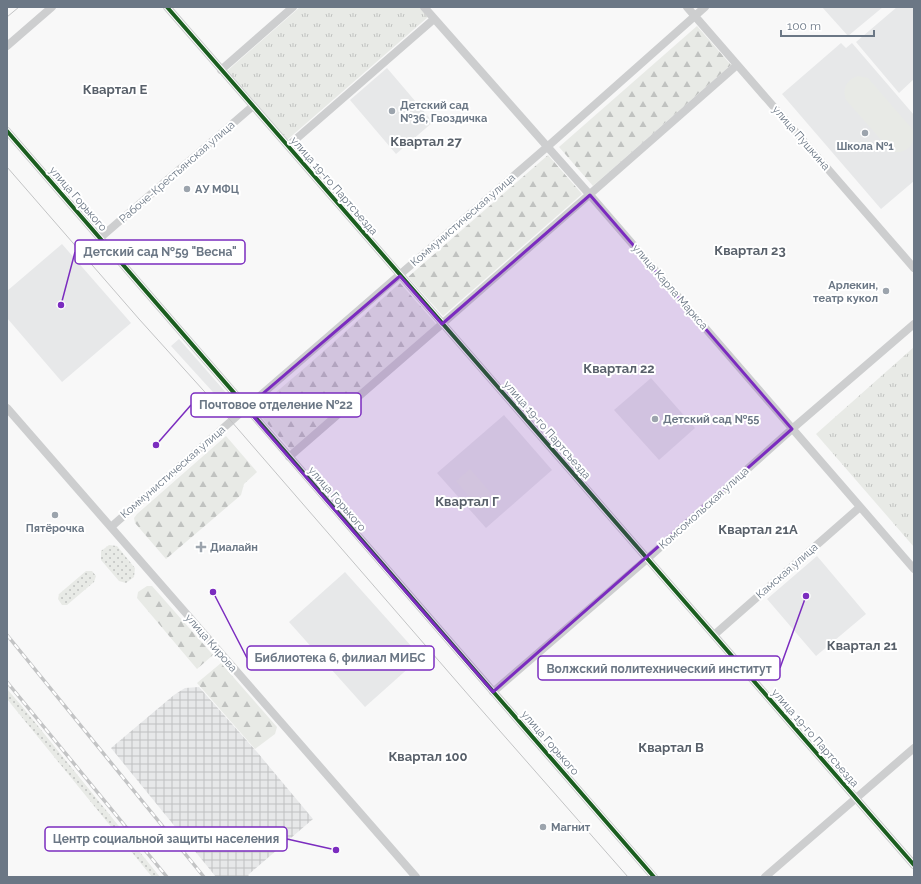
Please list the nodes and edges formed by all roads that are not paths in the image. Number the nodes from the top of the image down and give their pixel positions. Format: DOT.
graph roads {
  1 [pos="52,7"];
  2 [pos="167,7"];
  3 [pos="293,7"];
  4 [pos="424,7"];
  5 [pos="687,7"];
  6 [pos="705,7"];
  7 [pos="695,16"];
  8 [pos="434,19"];
  9 [pos="7,46"];
  10 [pos="737,65"];
  11 [pos="221,70"];
  12 [pos="253,106"];
  13 [pos="7,132"];
  14 [pos="288,146"];
  15 [pos="547,147"];
  16 [pos="590,195"];
  17 [pos="100,238"];
  18 [pos="914,268"];
  19 [pos="400,276"];
  20 [pos="442,324"];
  21 [pos="914,324"];
  22 [pos="7,408"];
  23 [pos="246,408"];
  24 [pos="792,429"];
  25 [pos="289,457"];
  26 [pos="860,507"];
  27 [pos="111,527"];
  28 [pos="647,559"];
  29 [pos="914,568"];
  30 [pos="714,635"];
  31 [pos="493,692"];
  32 [pos="914,748"];
  33 [pos="856,799"];
  34 [pos="914,865"];
  35 [pos="416,877"];
  36 [pos="654,877"];
  37 [pos="765,877"];
  1 -- 9 [label="street"];
  2 -- 11 [label="street, улица 19-го Партсъезда"];
  3 -- 11 [label="street"];
  4 -- 8 [label="street, улица Карла Маркса"];
  5 -- 7 [label="street, улица Пушкина"];
  6 -- 7 [label="street, Коммунистическая улица"];
  7 -- 10 [label="street, улица Пушкина"];
  7 -- 15 [label="street, Коммунистическая улица"];
  8 -- 14 [label="street"];
  8 -- 15 [label="street, улица Карла Маркса"];
  10 -- 16 [label="street"];
  10 -- 18 [label="street, улица Пушкина"];
  11 -- 12 [label="street, улица 19-го Партсъезда"];
  12 -- 14 [label="street, улица 19-го Партсъезда"];
  12 -- 17 [label="street, Рабоче-Крестьянская улица"];
  13 -- 17 [label="street, улица Горького"];
  14 -- 19 [label="street, улица 19-го Партсъезда"];
  15 -- 16 [label="street, улица Карла Маркса"];
  15 -- 19 [label="street, Коммунистическая улица"];
  16 -- 20 [label="street"];
  16 -- 24 [label="street, улица Карла Маркса"];
  17 -- 23 [label="street, улица Горького"];
  19 -- 20 [label="street, улица 19-го Партсъезда"];
  19 -- 23 [label="street, Коммунистическая улица"];
  20 -- 25 [label="street"];
  20 -- 28 [label="street, улица 19-го Партсъезда"];
  21 -- 24 [label="street, Комсомольская улица"];
  22 -- 27 [label="street, улица Кирова"];
  23 -- 25 [label="street, улица Горького"];
  23 -- 27 [label="street, Коммунистическая улица"];
  24 -- 26 [label="street, улица Карла Маркса"];
  24 -- 28 [label="street, Комсомольская улица"];
  25 -- 31 [label="street, улица Горького"];
  26 -- 29 [label="street, улица Карла Маркса"];
  26 -- 30 [label="street, Камская улица"];
  27 -- 35 [label="street, улица Кирова"];
  28 -- 30 [label="street, улица 19-го Партсъезда"];
  28 -- 31 [label="street, Комсомольская улица"];
  30 -- 33 [label="street, улица 19-го Партсъезда"];
  31 -- 36 [label="street, улица Горького"];
  32 -- 33 [label="street"];
  33 -- 34 [label="street, улица 19-го Партсъезда"];
  33 -- 37 [label="street"];
}
